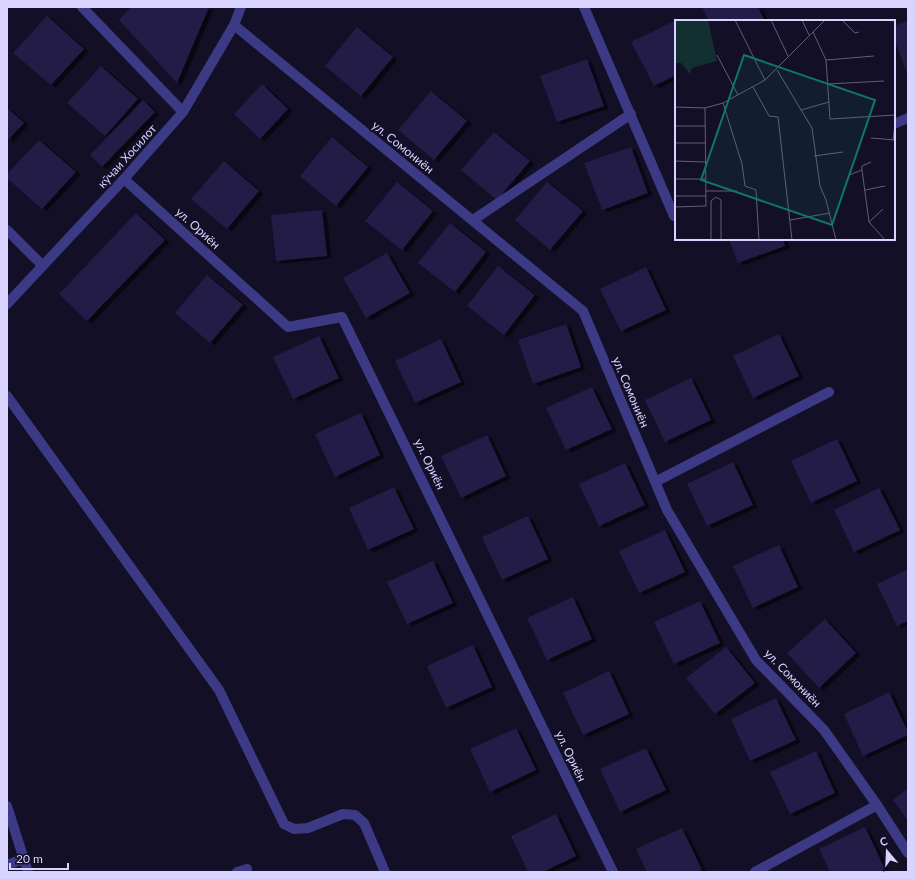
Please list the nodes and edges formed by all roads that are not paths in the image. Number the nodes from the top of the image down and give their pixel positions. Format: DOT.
graph roads {
  1 [pos="82,7"];
  2 [pos="241,7"];
  3 [pos="584,7"];
  4 [pos="234,25"];
  5 [pos="183,112"];
  6 [pos="631,114"];
  7 [pos="908,118"];
  8 [pos="895,124"];
  9 [pos="124,179"];
  10 [pos="675,216"];
  11 [pos="473,220"];
  12 [pos="7,230"];
  13 [pos="43,266"];
  14 [pos="7,304"];
  15 [pos="829,392"];
  16 [pos="7,396"];
  17 [pos="655,482"];
  18 [pos="877,805"];
  19 [pos="7,806"];
  20 [pos="908,853"];
  21 [pos="23,859"];
  22 [pos="7,865"];
  23 [pos="247,869"];
  24 [pos="28,872"];
  25 [pos="237,872"];
  26 [pos="385,872"];
  27 [pos="613,872"];
  28 [pos="755,872"];
  1 -- 5 [label="street"];
  2 -- 4 [label="street, кӯчаи Хосилот"];
  3 -- 6 [label="street"];
  4 -- 5 [label="street, кӯчаи Хосилот"];
  4 -- 11 [label="street, ул. Сомониён"];
  5 -- 9 [label="street, кӯчаи Хосилот"];
  6 -- 10 [label="street"];
  6 -- 11 [label="street"];
  7 -- 8 [label="street"];
  9 -- 13 [label="street, кӯчаи Хосилот"];
  9 -- 27 [label="street, ул. Ориён"];
  11 -- 17 [label="street, ул. Сомониён"];
  12 -- 13 [label="street"];
  13 -- 14 [label="street, кӯчаи Хосилот"];
  15 -- 17 [label="street"];
  16 -- 26 [label="street"];
  17 -- 18 [label="street, ул. Сомониён"];
  18 -- 20 [label="street, ул. Сомониён"];
  18 -- 28 [label="street"];
  19 -- 21 [label="street"];
  21 -- 22 [label="street"];
  21 -- 24 [label="street"];
  23 -- 25 [label="street"];
}
